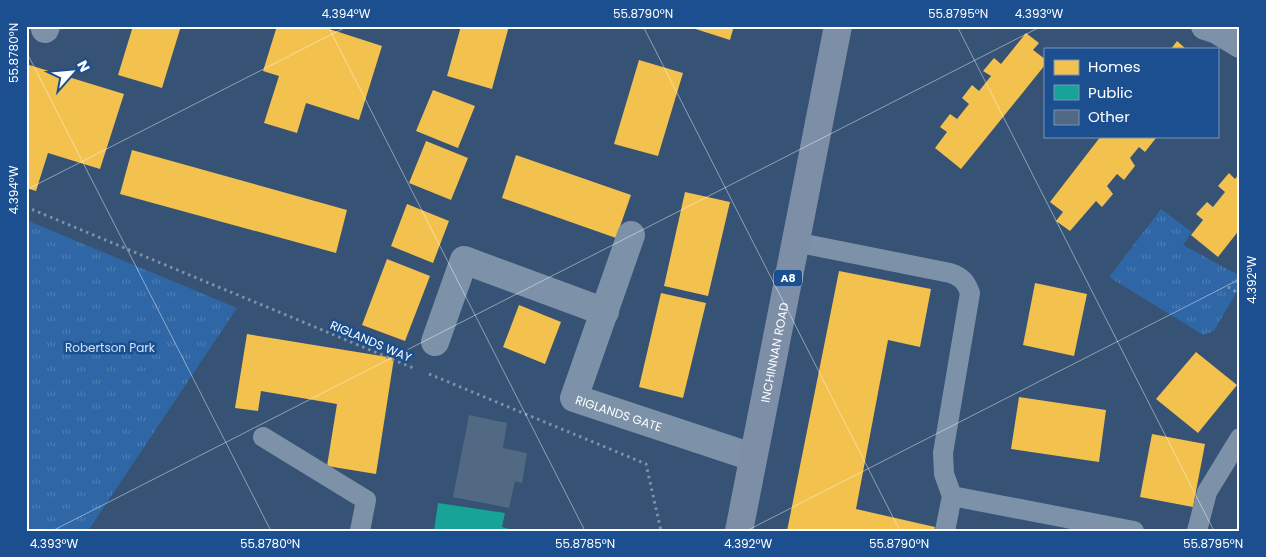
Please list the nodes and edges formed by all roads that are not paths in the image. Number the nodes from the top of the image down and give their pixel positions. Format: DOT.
graph roads {
  1 [pos="838,26"];
  2 [pos="1206,26"];
  3 [pos="1240,44"];
  4 [pos="631,235"];
  5 [pos="795,242"];
  6 [pos="605,312"];
  7 [pos="435,342"];
  8 [pos="262,437"];
  9 [pos="1240,438"];
  10 [pos="752,456"];
  11 [pos="952,496"];
  12 [pos="360,531"];
  13 [pos="739,531"];
  14 [pos="945,531"];
  15 [pos="1134,531"];
  16 [pos="1198,531"];
  1 -- 5 [label="main road, INCHINNAN ROAD / A8"];
  2 -- 3 [label="street"];
  4 -- 6 [label="street, RIGLANDS GATE"];
  5 -- 10 [label="main road, INCHINNAN ROAD / A8"];
  5 -- 11 [label="lane"];
  6 -- 7 [label="street"];
  6 -- 10 [label="street, RIGLANDS GATE"];
  8 -- 12 [label="lane"];
  9 -- 16 [label="lane"];
  10 -- 13 [label="main road, INCHINNAN ROAD / A8"];
  11 -- 14 [label="lane"];
  11 -- 15 [label="lane"];
}
